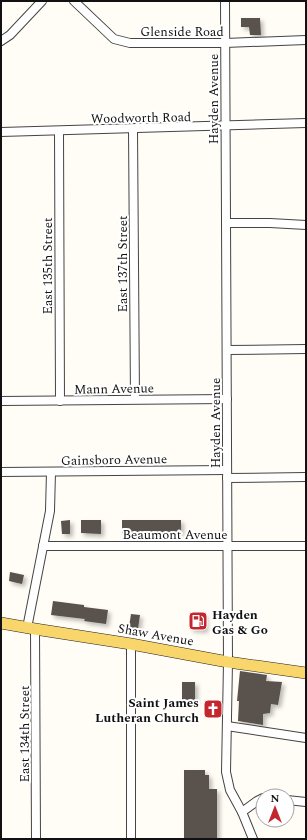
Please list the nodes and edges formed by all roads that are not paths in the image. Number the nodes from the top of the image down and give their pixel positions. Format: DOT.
graph roads {
  1 [pos="42,1"];
  2 [pos="74,1"];
  3 [pos="225,1"];
  4 [pos="306,40"];
  5 [pos="1,41"];
  6 [pos="225,43"];
  7 [pos="306,123"];
  8 [pos="226,126"];
  9 [pos="133,129"];
  10 [pos="59,131"];
  11 [pos="1,132"];
  12 [pos="226,223"];
  13 [pos="306,225"];
  14 [pos="306,349"];
  15 [pos="227,350"];
  16 [pos="135,399"];
  17 [pos="227,399"];
  18 [pos="1,401"];
  19 [pos="60,401"];
  20 [pos="1,472"];
  21 [pos="51,472"];
  22 [pos="227,474"];
  23 [pos="306,477"];
  24 [pos="43,546"];
  25 [pos="228,546"];
  26 [pos="306,546"];
  27 [pos="1,623"];
  28 [pos="31,628"];
  29 [pos="131,644"];
  30 [pos="228,662"];
  31 [pos="306,673"];
  32 [pos="227,726"];
  33 [pos="306,738"];
  34 [pos="295,801"];
  35 [pos="255,802"];
  36 [pos="306,802"];
  37 [pos="242,812"];
  38 [pos="36,839"];
  39 [pos="131,839"];
  40 [pos="253,839"];
  1 -- 5 [label="street"];
  2 -- 6 [label="street, Glenside Road"];
  3 -- 6 [label="street, Hayden Avenue"];
  4 -- 6 [label="street, Glenside Road"];
  6 -- 8 [label="street, Hayden Avenue"];
  7 -- 8 [label="street, Woodworth Road"];
  8 -- 9 [label="street, Woodworth Road"];
  8 -- 12 [label="street, Hayden Avenue"];
  9 -- 10 [label="street, Woodworth Road"];
  9 -- 16 [label="street, East 137th Street"];
  10 -- 11 [label="street, Woodworth Road"];
  10 -- 19 [label="street, East 135th Street"];
  12 -- 13 [label="street"];
  12 -- 15 [label="street, Hayden Avenue"];
  14 -- 15 [label="street"];
  15 -- 17 [label="street, Hayden Avenue"];
  16 -- 17 [label="street, Mann Avenue"];
  16 -- 19 [label="street, Mann Avenue"];
  17 -- 22 [label="street, Hayden Avenue"];
  18 -- 19 [label="street, Mann Avenue"];
  20 -- 21 [label="street, Gainsboro Avenue"];
  21 -- 22 [label="street, Gainsboro Avenue"];
  21 -- 24 [label="street, East 134th Street"];
  22 -- 23 [label="street, Gainsboro Avenue"];
  22 -- 25 [label="street, Hayden Avenue"];
  24 -- 25 [label="street, Beaumont Avenue"];
  24 -- 28 [label="street, East 134th Street"];
  25 -- 26 [label="street, Beaumont Avenue"];
  25 -- 30 [label="street, Hayden Avenue"];
  27 -- 28 [label="main road, Shaw Avenue"];
  28 -- 29 [label="main road, Shaw Avenue"];
  28 -- 38 [label="street, East 134th Street"];
  29 -- 30 [label="main road, Shaw Avenue"];
  29 -- 39 [label="street"];
  30 -- 31 [label="main road, Shaw Avenue"];
  30 -- 32 [label="street, Hayden Avenue"];
  32 -- 33 [label="street"];
  32 -- 37 [label="street, Hayden Avenue"];
  34 -- 36 [label="street"];
  35 -- 37 [label="street"];
  37 -- 40 [label="street, Hayden Avenue"];
}
